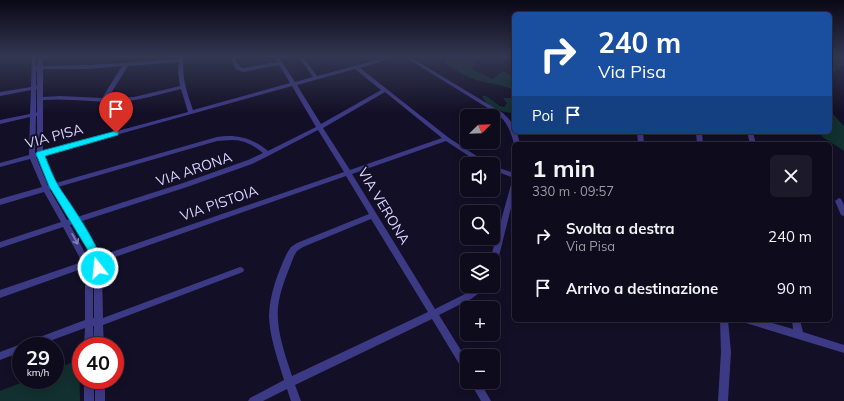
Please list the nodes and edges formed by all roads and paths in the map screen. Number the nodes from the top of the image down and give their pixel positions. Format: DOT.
graph roads {
  1 [pos="36,76"];
  2 [pos="119,76"];
  3 [pos="181,76"];
  4 [pos="289,76"];
  5 [pos="324,76"];
  6 [pos="367,76"];
  7 [pos="438,76"];
  8 [pos="316,78"];
  9 [pos="294,84"];
  10 [pos="36,87"];
  11 [pos="184,87"];
  12 [pos="385,90"];
  13 [pos="0,94"];
  14 [pos="40,99"];
  15 [pos="104,100"];
  16 [pos="191,113"];
  17 [pos="36,114"];
  18 [pos="505,117"];
  19 [pos="512,117"];
  20 [pos="0,122"];
  21 [pos="320,127"];
  22 [pos="512,129"];
  23 [pos="447,139"];
  24 [pos="40,154"];
  25 [pos="268,154"];
  26 [pos="32,156"];
  27 [pos="475,157"];
  28 [pos="0,165"];
  29 [pos="500,171"];
  30 [pos="347,172"];
  31 [pos="512,175"];
  32 [pos="54,186"];
  33 [pos="46,188"];
  34 [pos="512,201"];
  35 [pos="839,201"];
  36 [pos="0,202"];
  37 [pos="844,213"];
  38 [pos="373,215"];
  39 [pos="74,221"];
  40 [pos="66,224"];
  41 [pos="0,245"];
  42 [pos="496,253"];
  43 [pos="97,260"];
  44 [pos="87,264"];
  45 [pos="240,270"];
  46 [pos="473,293"];
  47 [pos="0,294"];
  48 [pos="434,314"];
  49 [pos="89,322"];
  50 [pos="724,322"];
  51 [pos="756,322"];
  52 [pos="796,322"];
  53 [pos="99,323"];
  54 [pos="799,335"];
  55 [pos="49,337"];
  56 [pos="89,337"];
  57 [pos="99,337"];
  58 [pos="844,349"];
  59 [pos="12,351"];
  60 [pos="0,356"];
  61 [pos="460,357"];
  62 [pos="290,381"];
  63 [pos="89,389"];
  64 [pos="100,389"];
  65 [pos="479,389"];
  66 [pos="90,401"];
  67 [pos="100,401"];
  68 [pos="253,401"];
  69 [pos="296,401"];
  70 [pos="486,401"];
  71 [pos="723,401"];
  1 -- 10 [label="street"];
  2 -- 15 [label="street"];
  3 -- 11 [label="street"];
  4 -- 9 [label="street, VIA VERONA"];
  5 -- 8 [label="street, VIA PISA"];
  6 -- 12 [label="street"];
  7 -- 18 [label="street"];
  8 -- 9 [label="street, VIA PISA"];
  9 -- 16 [label="street, VIA PISA"];
  9 -- 21 [label="street, VIA VERONA"];
  10 -- 13 [label="street"];
  10 -- 14 [label="street"];
  10 -- 17 [label="street"];
  11 -- 15 [label="street"];
  11 -- 16 [label="street"];
  12 -- 21 [label="street, VIA ARONA"];
  12 -- 23 [label="street"];
  14 -- 15 [label="street"];
  14 -- 17 [label="street"];
  16 -- 24 [label="street, VIA PISA"];
  17 -- 20 [label="street"];
  17 -- 24 [label="street"];
  17 -- 26 [label="street"];
  18 -- 19 [label="street"];
  18 -- 22 [label="street"];
  21 -- 25 [label="street, VIA ARONA"];
  21 -- 30 [label="street, VIA VERONA"];
  23 -- 27 [label="street"];
  23 -- 30 [label="street, VIA PISTOIA"];
  24 -- 26 [label="street, VIA PISA"];
  24 -- 32 [label="street"];
  25 -- 32 [label="street"];
  25 -- 39 [label="street, VIA ARONA"];
  26 -- 28 [label="street, VIA PISA"];
  26 -- 33 [label="street"];
  29 -- 31 [label="street"];
  30 -- 38 [label="street, VIA VERONA"];
  30 -- 43 [label="street, VIA PISTOIA"];
  32 -- 33 [label="street"];
  32 -- 39 [label="street"];
  33 -- 36 [label="street"];
  33 -- 40 [label="street"];
  34 -- 42 [label="street"];
  35 -- 37 [label="street"];
  38 -- 48 [label="street, VIA VERONA"];
  38 -- 62 [label="street"];
  39 -- 40 [label="street, VIA ARONA"];
  39 -- 43 [label="street"];
  40 -- 41 [label="street, VIA ARONA"];
  40 -- 44 [label="street, one-way"];
  43 -- 44 [label="street, VIA PISTOIA"];
  43 -- 53 [label="street"];
  44 -- 47 [label="street, VIA PISTOIA"];
  44 -- 49 [label="street"];
  45 -- 53 [label="street"];
  46 -- 48 [label="street"];
  48 -- 61 [label="street, VIA VERONA"];
  48 -- 62 [label="street"];
  49 -- 53 [label="street"];
  49 -- 55 [label="street"];
  49 -- 56 [label="street"];
  50 -- 71 [label="street"];
  51 -- 54 [label="street"];
  52 -- 54 [label="street"];
  53 -- 57 [label="street"];
  54 -- 58 [label="street"];
  59 -- 60 [label="street"];
  62 -- 68 [label="street"];
  62 -- 69 [label="street"];
  63 -- 66 [label="street"];
  64 -- 67 [label="street"];
  65 -- 70 [label="street"];
}
